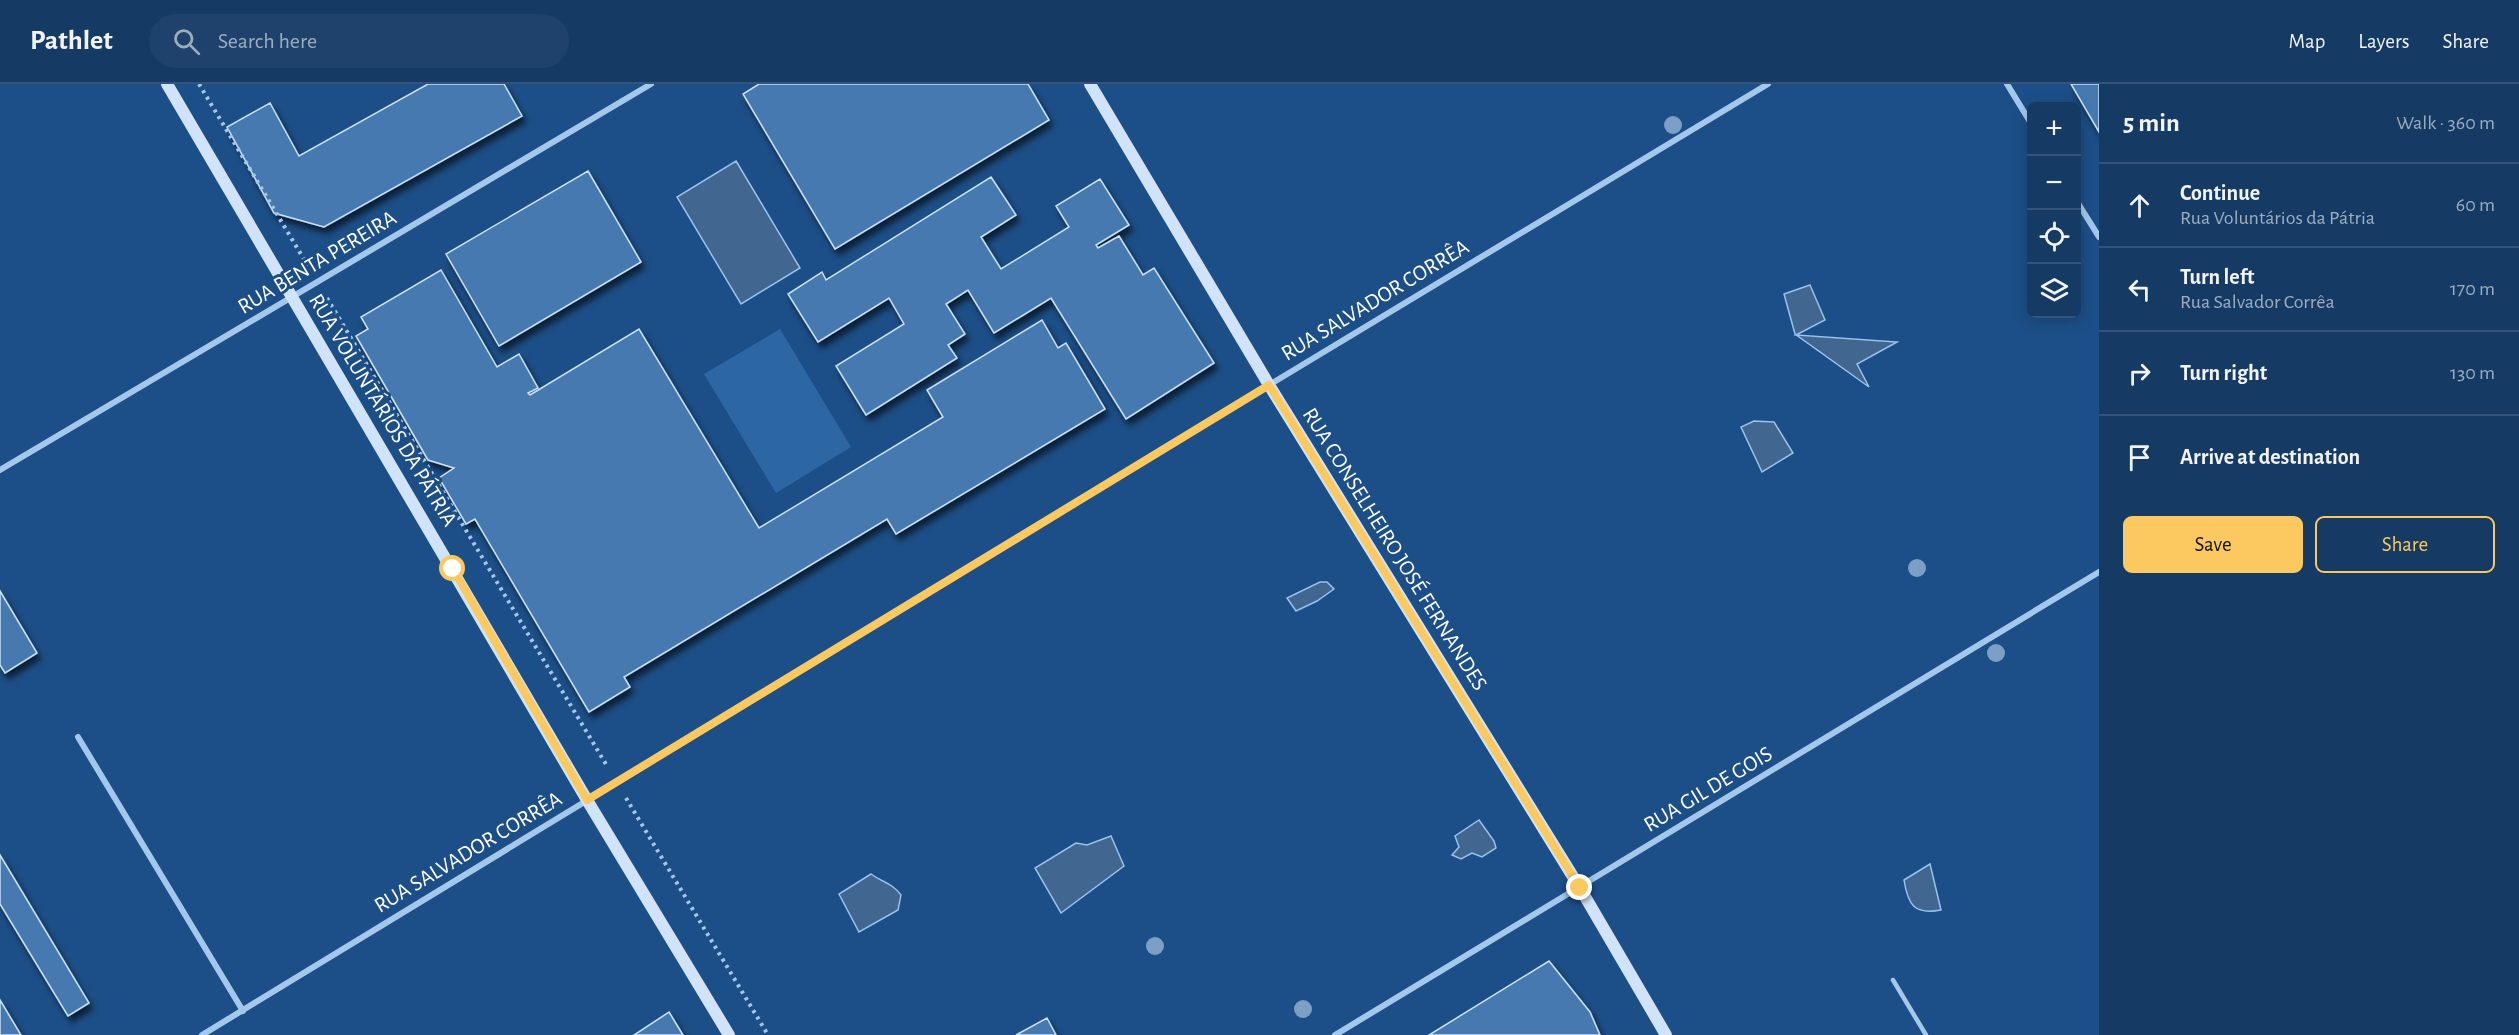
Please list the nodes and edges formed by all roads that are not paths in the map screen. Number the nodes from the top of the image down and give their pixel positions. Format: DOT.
graph roads {
  1 [pos="167,84"];
  2 [pos="651,84"];
  3 [pos="1090,84"];
  4 [pos="1768,84"];
  5 [pos="2007,84"];
  6 [pos="2027,118"];
  7 [pos="2081,208"];
  8 [pos="2099,237"];
  9 [pos="292,298"];
  10 [pos="1269,385"];
  11 [pos="0,470"];
  12 [pos="2099,572"];
  13 [pos="78,737"];
  14 [pos="587,800"];
  15 [pos="1580,888"];
  16 [pos="1893,980"];
  17 [pos="243,1011"];
  18 [pos="202,1035"];
  19 [pos="729,1035"];
  20 [pos="1335,1035"];
  21 [pos="1666,1035"];
  22 [pos="1926,1035"];
  1 -- 9 [label="main road, RUA VOLUNTÁRIOS DA PÁTRIA"];
  2 -- 9 [label="street, RUA BENTA PEREIRA"];
  3 -- 10 [label="main road, RUA CONSELHEIRO JOSÉ FERNANDES"];
  4 -- 10 [label="street, RUA SALVADOR CORRÊA"];
  5 -- 6 [label="street"];
  7 -- 8 [label="street"];
  9 -- 11 [label="street, RUA BENTA PEREIRA"];
  9 -- 14 [label="main road, RUA VOLUNTÁRIOS DA PÁTRIA"];
  10 -- 14 [label="street, RUA SALVADOR CORRÊA"];
  10 -- 15 [label="main road, RUA CONSELHEIRO JOSÉ FERNANDES"];
  12 -- 15 [label="street, RUA GIL DE GOIS"];
  13 -- 17 [label="street"];
  14 -- 17 [label="street, RUA SALVADOR CORRÊA"];
  14 -- 19 [label="main road, RUA VOLUNTÁRIOS DA PÁTRIA"];
  15 -- 20 [label="street, RUA GIL DE GOIS"];
  15 -- 21 [label="main road, RUA CONSELHEIRO JOSÉ FERNANDES"];
  16 -- 22 [label="lane"];
  17 -- 18 [label="street, RUA SALVADOR CORRÊA"];
}
